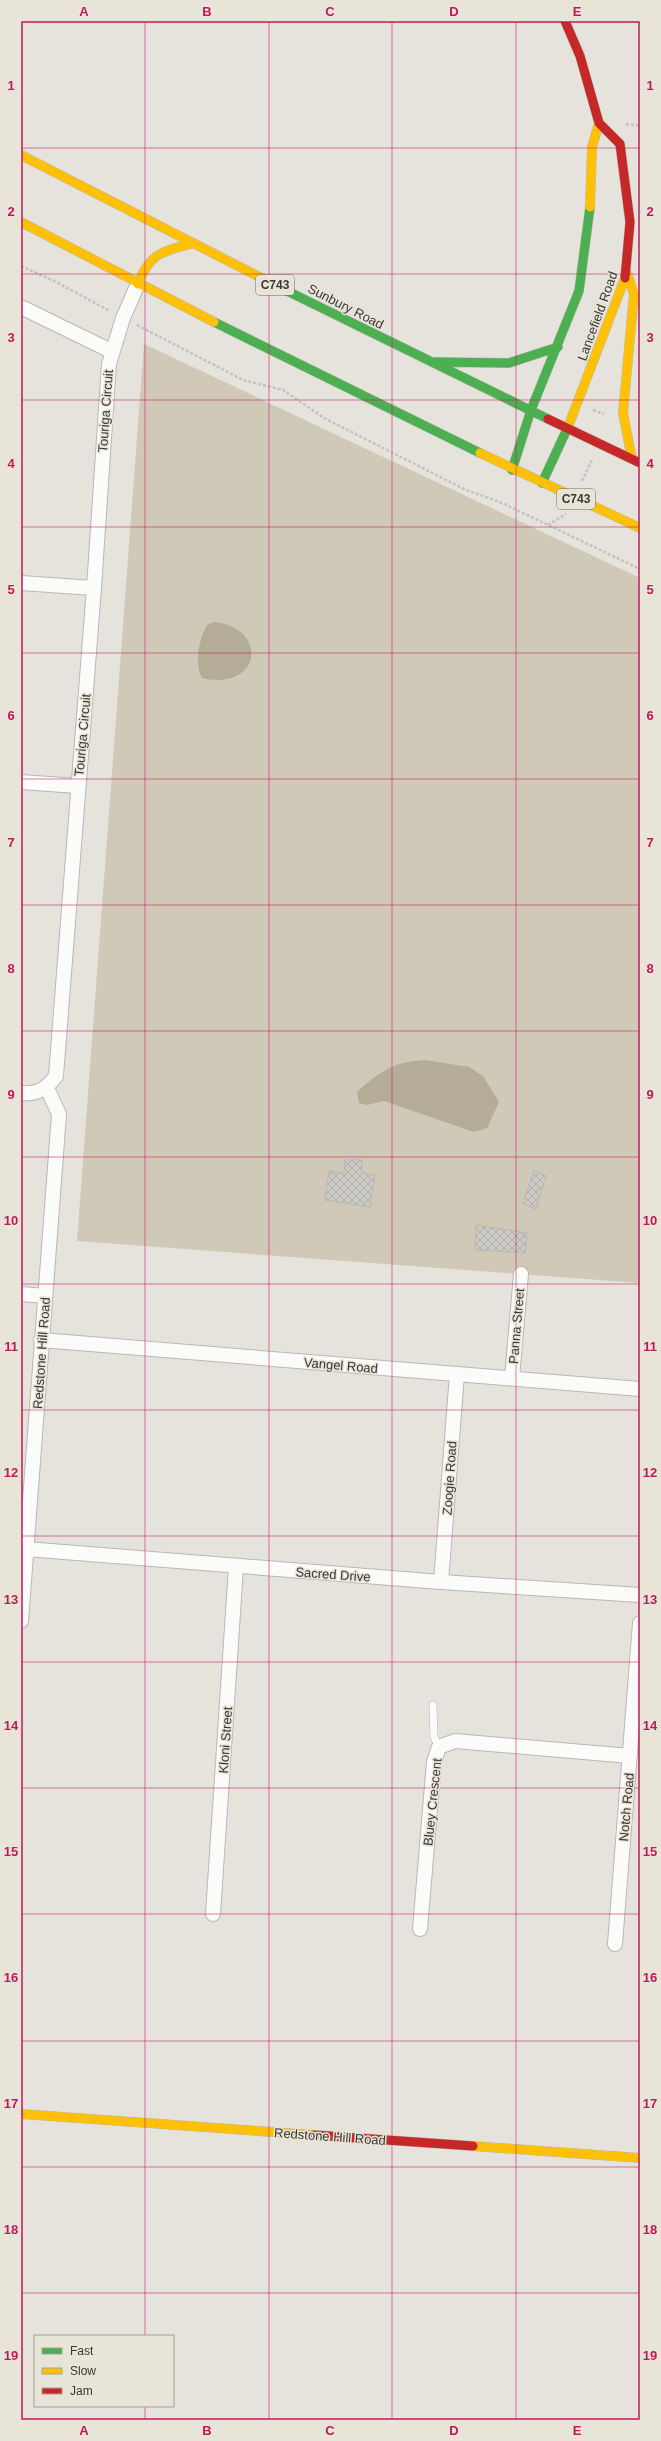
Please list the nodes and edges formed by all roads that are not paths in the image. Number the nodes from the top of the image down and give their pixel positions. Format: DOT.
graph roads {
  1 [pos="565,21"];
  2 [pos="599,123"];
  3 [pos="21,155"];
  4 [pos="21,222"];
  5 [pos="194,243"];
  6 [pos="628,273"];
  7 [pos="138,284"];
  8 [pos="21,307"];
  9 [pos="558,347"];
  10 [pos="111,351"];
  11 [pos="428,362"];
  12 [pos="532,410"];
  13 [pos="568,427"];
  14 [pos="636,461"];
  15 [pos="512,470"];
  16 [pos="542,483"];
  17 [pos="640,528"];
  18 [pos="21,583"];
  19 [pos="94,588"];
  20 [pos="21,782"];
  21 [pos="77,786"];
  22 [pos="47,1088"];
  23 [pos="21,1093"];
  24 [pos="521,1274"];
  25 [pos="21,1294"];
  26 [pos="45,1296"];
  27 [pos="41,1340"];
  28 [pos="457,1374"];
  29 [pos="512,1378"];
  30 [pos="640,1389"];
  31 [pos="26,1549"];
  32 [pos="236,1566"];
  33 [pos="441,1582"];
  34 [pos="640,1595"];
  35 [pos="21,1621"];
  36 [pos="640,1623"];
  37 [pos="433,1705"];
  38 [pos="439,1747"];
  39 [pos="630,1756"];
  40 [pos="213,1914"];
  41 [pos="420,1929"];
  42 [pos="615,1944"];
  43 [pos="21,2114"];
  44 [pos="640,2158"];
  1 -- 2 [label="main road, Lancefield Road"];
  2 -- 6 [label="main road, Lancefield Road"];
  2 -- 9 [label="main road, Lancefield Road"];
  3 -- 5 [label="main road, Sunbury Road / C743"];
  4 -- 7 [label="main road, C743"];
  5 -- 7 [label="main road"];
  5 -- 11 [label="main road, Sunbury Road / C743"];
  6 -- 13 [label="main road, Lancefield Road"];
  6 -- 14 [label="main road"];
  7 -- 10 [label="street, Touriga Circuit"];
  7 -- 15 [label="main road, C743"];
  8 -- 10 [label="street, Touriga Circuit"];
  9 -- 11 [label="main road"];
  9 -- 12 [label="main road, Lancefield Road"];
  10 -- 19 [label="street, Touriga Circuit"];
  11 -- 12 [label="main road, Sunbury Road / C743"];
  12 -- 13 [label="main road, Sunbury Road / C743"];
  12 -- 15 [label="main road, Lancefield Road"];
  13 -- 14 [label="main road, Sunbury Road / C743"];
  13 -- 16 [label="main road, Lancefield Road"];
  15 -- 16 [label="main road, C743"];
  16 -- 17 [label="main road, C743"];
  18 -- 19 [label="street"];
  19 -- 21 [label="street, Touriga Circuit"];
  20 -- 21 [label="street"];
  21 -- 22 [label="street, Touriga Circuit"];
  22 -- 23 [label="street"];
  22 -- 26 [label="street, Redstone Hill Road"];
  24 -- 29 [label="street, Panna Street"];
  25 -- 26 [label="street"];
  26 -- 27 [label="street, Redstone Hill Road"];
  27 -- 28 [label="street, Vangel Road"];
  27 -- 31 [label="street, Redstone Hill Road"];
  28 -- 29 [label="street, Vangel Road"];
  28 -- 33 [label="street, Zoogie Road"];
  29 -- 30 [label="street, Vangel Road"];
  31 -- 32 [label="street, Sacred Drive"];
  31 -- 35 [label="street, Redstone Hill Road"];
  32 -- 33 [label="street, Sacred Drive"];
  32 -- 40 [label="street, Kloni Street"];
  33 -- 34 [label="street, Sacred Drive"];
  36 -- 39 [label="street, Notch Road"];
  37 -- 38 [label="lane"];
  38 -- 39 [label="street, Bluey Crescent"];
  38 -- 41 [label="street, Bluey Crescent"];
  39 -- 42 [label="street, Notch Road"];
  43 -- 44 [label="main road, Redstone Hill Road"];
}
